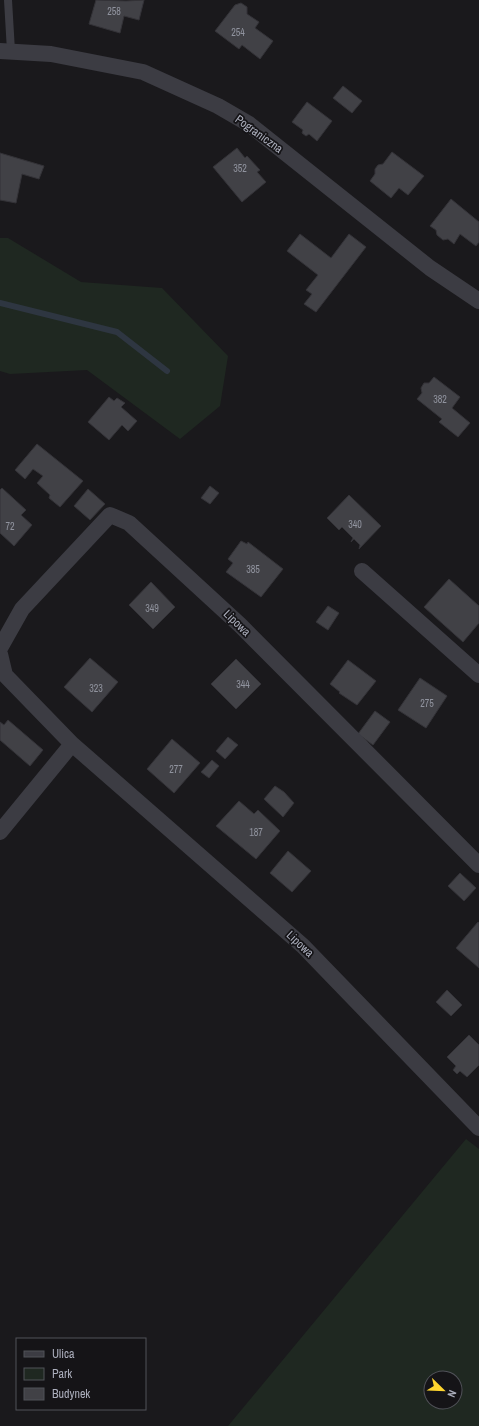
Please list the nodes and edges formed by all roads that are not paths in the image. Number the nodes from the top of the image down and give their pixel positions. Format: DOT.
graph roads {
  1 [pos="8,0"];
  2 [pos="5,51"];
  3 [pos="479,302"];
  4 [pos="362,571"];
  5 [pos="0,648"];
  6 [pos="0,654"];
  7 [pos="479,675"];
  8 [pos="72,744"];
  9 [pos="0,832"];
  10 [pos="479,864"];
  11 [pos="479,1128"];
  1 -- 2 [label="lane"];
  2 -- 3 [label="street, Pograniczna"];
  4 -- 7 [label="street"];
  5 -- 10 [label="street, Lipowa"];
  6 -- 8 [label="street, Lipowa"];
  8 -- 9 [label="street"];
  8 -- 11 [label="street, Lipowa"];
}
